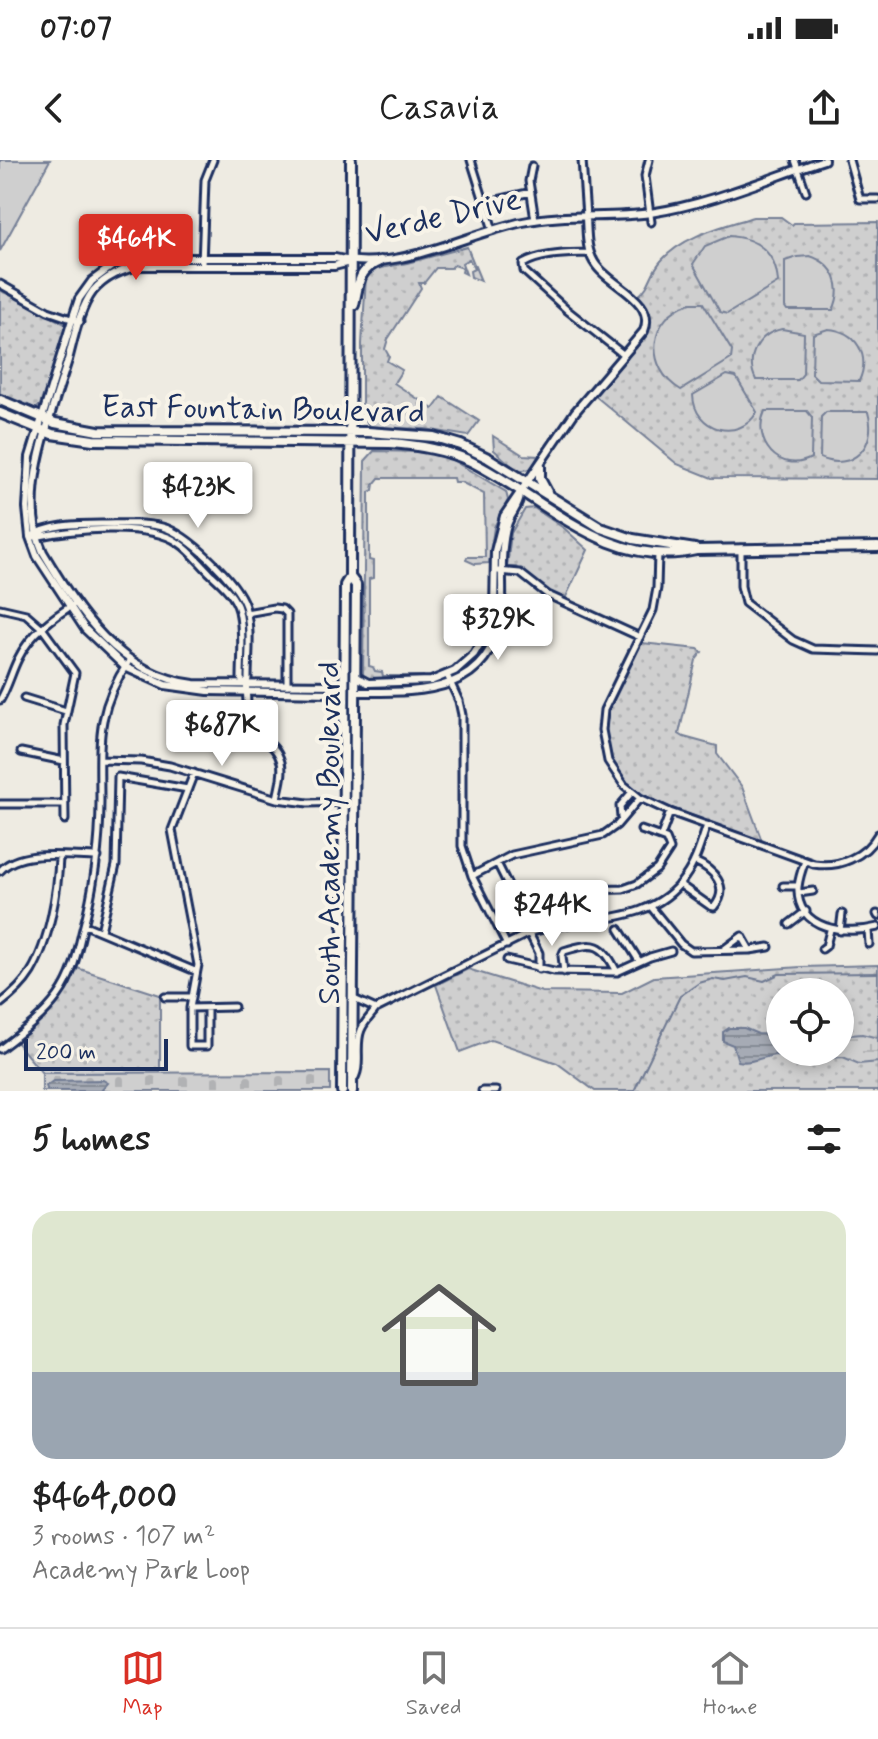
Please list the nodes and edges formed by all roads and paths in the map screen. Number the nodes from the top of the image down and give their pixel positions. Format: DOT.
graph roads {
  1 [pos="213,160"];
  2 [pos="351,160"];
  3 [pos="471,160"];
  4 [pos="582,160"];
  5 [pos="649,160"];
  6 [pos="795,160"];
  7 [pos="824,160"];
  8 [pos="849,160"];
  9 [pos="532,166"];
  10 [pos="798,169"];
  11 [pos="531,192"];
  12 [pos="806,192"];
  13 [pos="878,199"];
  14 [pos="484,203"];
  15 [pos="650,213"];
  16 [pos="586,218"];
  17 [pos="535,220"];
  18 [pos="651,222"];
  19 [pos="493,230"];
  20 [pos="590,253"];
  21 [pos="380,261"];
  22 [pos="351,262"];
  23 [pos="204,263"];
  24 [pos="0,284"];
  25 [pos="76,321"];
  26 [pos="351,322"];
  27 [pos="624,355"];
  28 [pos="0,400"];
  29 [pos="0,413"];
  30 [pos="45,420"];
  31 [pos="42,431"];
  32 [pos="351,432"];
  33 [pos="351,444"];
  34 [pos="540,466"];
  35 [pos="529,483"];
  36 [pos="521,494"];
  37 [pos="550,496"];
  38 [pos="34,536"];
  39 [pos="878,547"];
  40 [pos="741,548"];
  41 [pos="696,550"];
  42 [pos="658,552"];
  43 [pos="498,571"];
  44 [pos="350,577"];
  45 [pos="73,605"];
  46 [pos="1,608"];
  47 [pos="243,614"];
  48 [pos="0,616"];
  49 [pos="345,618"];
  50 [pos="42,628"];
  51 [pos="640,637"];
  52 [pos="878,651"];
  53 [pos="127,664"];
  54 [pos="447,675"];
  55 [pos="355,676"];
  56 [pos="451,683"];
  57 [pos="287,685"];
  58 [pos="344,685"];
  59 [pos="246,688"];
  60 [pos="356,692"];
  61 [pos="24,698"];
  62 [pos="0,700"];
  63 [pos="345,701"];
  64 [pos="66,711"];
  65 [pos="21,752"];
  66 [pos="100,760"];
  67 [pos="64,761"];
  68 [pos="194,773"];
  69 [pos="188,789"];
  70 [pos="355,790"];
  71 [pos="632,792"];
  72 [pos="640,798"];
  73 [pos="277,799"];
  74 [pos="345,802"];
  75 [pos="0,804"];
  76 [pos="64,804"];
  77 [pos="670,812"];
  78 [pos="621,818"];
  79 [pos="65,820"];
  80 [pos="707,825"];
  81 [pos="641,830"];
  82 [pos="878,834"];
  83 [pos="661,836"];
  84 [pos="59,857"];
  85 [pos="98,857"];
  86 [pos="855,857"];
  87 [pos="694,861"];
  88 [pos="805,861"];
  89 [pos="497,863"];
  90 [pos="858,865"];
  91 [pos="0,871"];
  92 [pos="472,876"];
  93 [pos="679,884"];
  94 [pos="783,886"];
  95 [pos="597,889"];
  96 [pos="798,890"];
  97 [pos="813,891"];
  98 [pos="651,907"];
  99 [pos="806,911"];
  100 [pos="842,914"];
  101 [pos="600,918"];
  102 [pos="789,924"];
  103 [pos="85,925"];
  104 [pos="878,927"];
  105 [pos="619,929"];
  106 [pos="830,930"];
  107 [pos="868,930"];
  108 [pos="101,931"];
  109 [pos="840,931"];
  110 [pos="529,933"];
  111 [pos="869,944"];
  112 [pos="507,945"];
  113 [pos="769,947"];
  114 [pos="822,949"];
  115 [pos="723,950"];
  116 [pos="750,950"];
  117 [pos="671,951"];
  118 [pos="507,960"];
  119 [pos="639,961"];
  120 [pos="539,969"];
  121 [pos="195,971"];
  122 [pos="564,972"];
  123 [pos="617,972"];
  124 [pos="165,997"];
  125 [pos="191,997"];
  126 [pos="354,999"];
  127 [pos="0,1004"];
  128 [pos="234,1007"];
  129 [pos="190,1008"];
  130 [pos="207,1008"];
  131 [pos="376,1009"];
  132 [pos="0,1049"];
  133 [pos="352,1086"];
  134 [pos="342,1091"];
  135 [pos="482,1091"];
  136 [pos="496,1091"];
  1 -- 23 [label="street"];
  2 -- 22 [label="highway, South Academy Boulevard"];
  3 -- 14 [label="street"];
  4 -- 16 [label="street"];
  5 -- 15 [label="street"];
  6 -- 10 [label="street"];
  7 -- 10 [label="street, Verde Drive"];
  8 -- 13 [label="street"];
  9 -- 11 [label="street"];
  10 -- 12 [label="street"];
  10 -- 15 [label="street, Verde Drive"];
  11 -- 14 [label="street"];
  11 -- 17 [label="street"];
  14 -- 19 [label="street"];
  15 -- 16 [label="street, Verde Drive"];
  15 -- 18 [label="street"];
  16 -- 17 [label="street, Verde Drive"];
  16 -- 20 [label="street"];
  17 -- 19 [label="street, Verde Drive"];
  19 -- 21 [label="street, Verde Drive"];
  20 -- 27 [label="street"];
  20 -- 27 [label="street"];
  21 -- 22 [label="street, Verde Drive"];
  21 -- 26 [label="highway"];
  22 -- 23 [label="street, Verde Drive"];
  22 -- 26 [label="highway, South Academy Boulevard"];
  23 -- 25 [label="street, Verde Drive"];
  24 -- 25 [label="street"];
  25 -- 30 [label="street, Verde Drive"];
  26 -- 32 [label="highway, South Academy Boulevard"];
  27 -- 34 [label="street"];
  28 -- 30 [label="highway, East Fountain Boulevard"];
  29 -- 31 [label="highway, East Fountain Boulevard"];
  30 -- 31 [label="street, Verde Drive"];
  30 -- 32 [label="highway, East Fountain Boulevard"];
  31 -- 33 [label="highway, East Fountain Boulevard"];
  31 -- 38 [label="street, Verde Drive"];
  32 -- 33 [label="highway, South Academy Boulevard"];
  32 -- 35 [label="highway, East Fountain Boulevard"];
  33 -- 36 [label="highway, East Fountain Boulevard"];
  33 -- 44 [label="highway, South Academy Boulevard"];
  34 -- 35 [label="street"];
  34 -- 37 [label="highway"];
  35 -- 36 [label="street"];
  35 -- 37 [label="highway, East Fountain Boulevard"];
  36 -- 42 [label="highway, East Fountain Boulevard"];
  36 -- 43 [label="street"];
  37 -- 41 [label="highway, East Fountain Boulevard"];
  38 -- 45 [label="street"];
  38 -- 47 [label="street"];
  39 -- 40 [label="highway, East Fountain Boulevard"];
  40 -- 41 [label="highway, East Fountain Boulevard"];
  40 -- 52 [label="street"];
  41 -- 42 [label="highway, East Fountain Boulevard"];
  42 -- 51 [label="street"];
  43 -- 51 [label="street"];
  43 -- 54 [label="street"];
  43 -- 56 [label="street"];
  44 -- 49 [label="highway, South Academy Boulevard"];
  44 -- 55 [label="highway, South Academy Boulevard"];
  45 -- 50 [label="street"];
  45 -- 53 [label="street"];
  46 -- 48 [label="street"];
  46 -- 50 [label="street"];
  47 -- 57 [label="street"];
  47 -- 59 [label="street"];
  49 -- 58 [label="highway, South Academy Boulevard"];
  49 -- 60 [label="highway"];
  50 -- 62 [label="street"];
  50 -- 64 [label="street"];
  51 -- 71 [label="street"];
  53 -- 59 [label="street"];
  53 -- 66 [label="street"];
  54 -- 55 [label="street"];
  54 -- 56 [label="street"];
  55 -- 60 [label="highway, South Academy Boulevard"];
  56 -- 60 [label="street"];
  56 -- 92 [label="street"];
  57 -- 58 [label="street"];
  57 -- 59 [label="street"];
  58 -- 63 [label="highway, South Academy Boulevard"];
  58 -- 70 [label="highway"];
  59 -- 63 [label="street"];
  59 -- 73 [label="street"];
  60 -- 70 [label="highway, South Academy Boulevard"];
  61 -- 64 [label="street"];
  63 -- 74 [label="highway, South Academy Boulevard"];
  64 -- 67 [label="street"];
  65 -- 67 [label="street"];
  66 -- 68 [label="street"];
  66 -- 85 [label="street"];
  67 -- 76 [label="street"];
  68 -- 69 [label="street"];
  68 -- 73 [label="street"];
  69 -- 108 [label="street"];
  69 -- 121 [label="street"];
  70 -- 126 [label="highway, South Academy Boulevard"];
  71 -- 72 [label="street"];
  71 -- 78 [label="street"];
  72 -- 77 [label="street"];
  72 -- 78 [label="street"];
  73 -- 74 [label="street"];
  74 -- 134 [label="highway, South Academy Boulevard"];
  75 -- 76 [label="street"];
  76 -- 79 [label="street"];
  77 -- 80 [label="street"];
  77 -- 83 [label="street"];
  78 -- 89 [label="street"];
  80 -- 87 [label="street"];
  80 -- 88 [label="street"];
  81 -- 83 [label="street"];
  82 -- 86 [label="street"];
  83 -- 95 [label="street"];
  84 -- 85 [label="street"];
  84 -- 91 [label="street"];
  84 -- 127 [label="street"];
  85 -- 103 [label="street"];
  86 -- 88 [label="street"];
  86 -- 90 [label="street"];
  87 -- 93 [label="street"];
  87 -- 93 [label="street"];
  88 -- 96 [label="street"];
  89 -- 92 [label="street"];
  89 -- 95 [label="street"];
  92 -- 112 [label="street"];
  93 -- 98 [label="street"];
  94 -- 96 [label="street"];
  95 -- 101 [label="street"];
  96 -- 97 [label="street"];
  96 -- 99 [label="street"];
  98 -- 101 [label="street"];
  98 -- 115 [label="street"];
  99 -- 102 [label="street"];
  99 -- 106 [label="street"];
  100 -- 109 [label="street"];
  101 -- 110 [label="street"];
  103 -- 108 [label="street"];
  103 -- 132 [label="street"];
  104 -- 107 [label="street"];
  105 -- 119 [label="street"];
  106 -- 109 [label="street"];
  106 -- 114 [label="street"];
  107 -- 109 [label="street"];
  107 -- 111 [label="street"];
  108 -- 121 [label="street"];
  110 -- 112 [label="street"];
  110 -- 120 [label="street"];
  112 -- 131 [label="street"];
  113 -- 116 [label="street"];
  115 -- 116 [label="street"];
  115 -- 116 [label="street"];
  117 -- 119 [label="street"];
  118 -- 120 [label="street"];
  119 -- 123 [label="street"];
  120 -- 122 [label="street"];
  121 -- 125 [label="street"];
  122 -- 123 [label="street"];
  122 -- 123 [label="street"];
  124 -- 125 [label="street"];
  125 -- 129 [label="street"];
  126 -- 131 [label="street"];
  126 -- 133 [label="highway, South Academy Boulevard"];
  128 -- 130 [label="street"];
  129 -- 130 [label="street"];
  129 -- 130 [label="street"];
  131 -- 133 [label="street"];
  135 -- 136 [label="street"];
}
